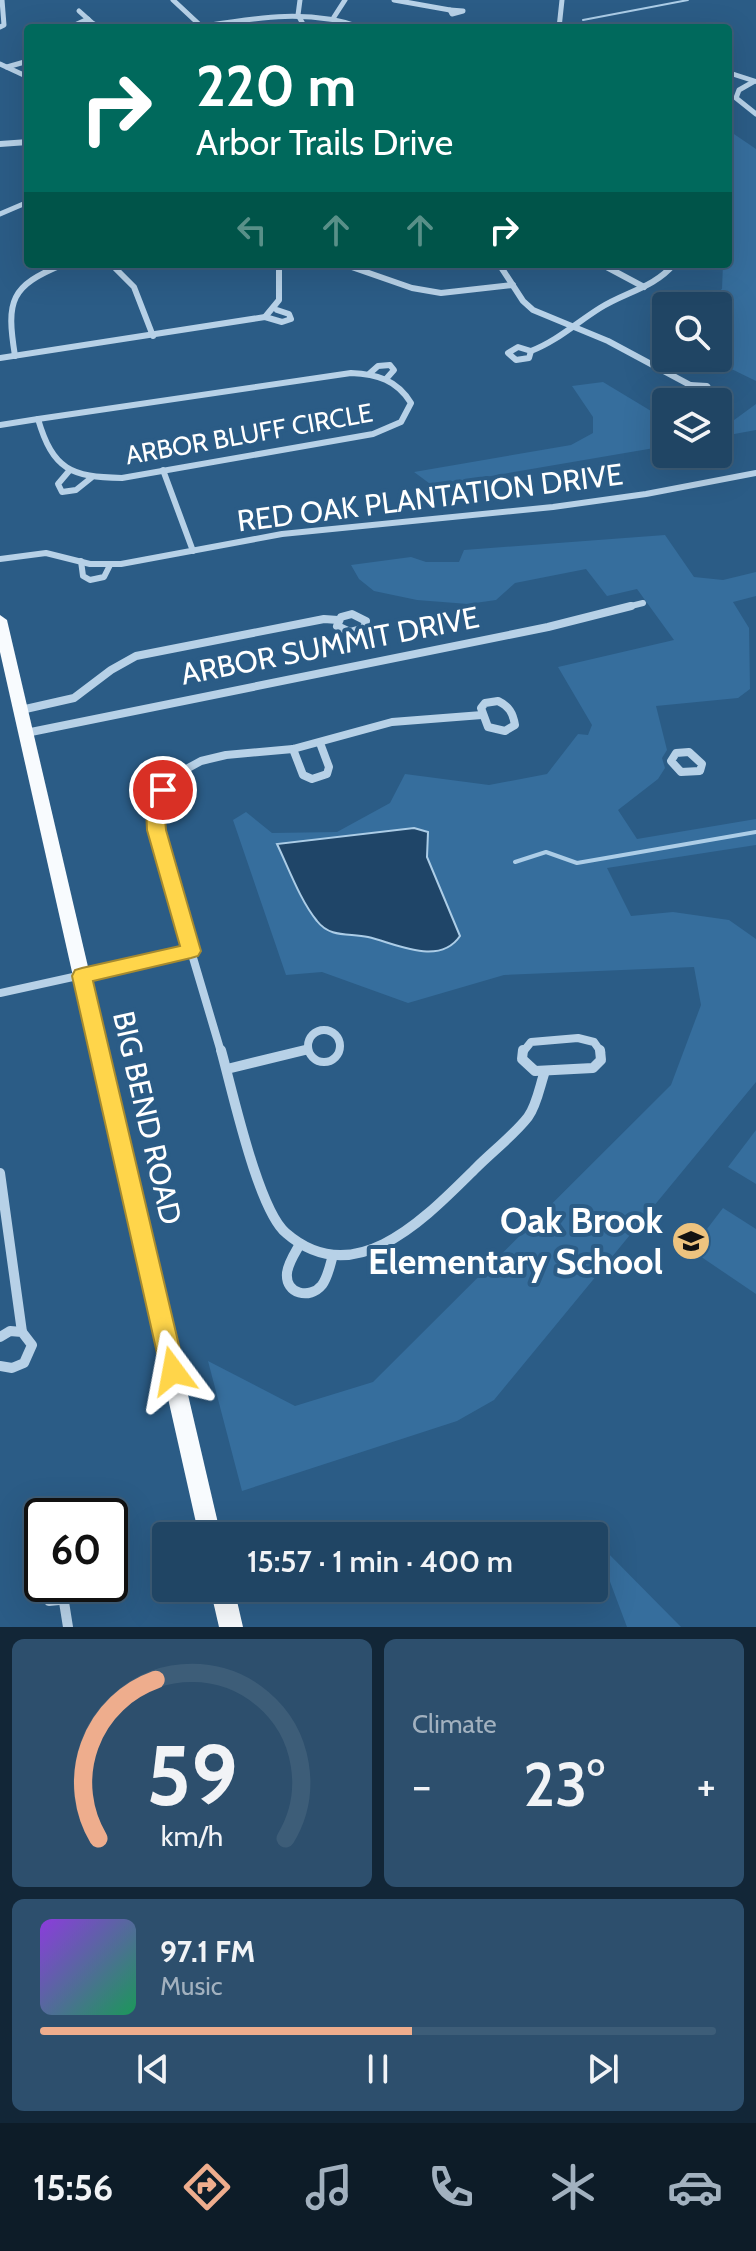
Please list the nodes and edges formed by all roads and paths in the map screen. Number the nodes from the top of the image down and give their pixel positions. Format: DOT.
graph roads {
  1 [pos="2,0"];
  2 [pos="173,0"];
  3 [pos="300,0"];
  4 [pos="345,0"];
  5 [pos="394,0"];
  6 [pos="562,0"];
  7 [pos="450,10"];
  8 [pos="79,11"];
  9 [pos="298,15"];
  10 [pos="334,17"];
  11 [pos="88,19"];
  12 [pos="77,24"];
  13 [pos="94,24"];
  14 [pos="199,24"];
  15 [pos="226,24"];
  16 [pos="303,24"];
  17 [pos="352,24"];
  18 [pos="559,24"];
  19 [pos="0,27"];
  20 [pos="24,62"];
  21 [pos="0,64"];
  22 [pos="6,68"];
  23 [pos="732,73"];
  24 [pos="24,75"];
  25 [pos="755,82"];
  26 [pos="756,114"];
  27 [pos="24,142"];
  28 [pos="0,144"];
  29 [pos="24,204"];
  30 [pos="0,214"];
  31 [pos="56,268"];
  32 [pos="117,268"];
  33 [pos="279,268"];
  34 [pos="354,268"];
  35 [pos="502,268"];
  36 [pos="608,268"];
  37 [pos="671,268"];
  38 [pos="513,285"];
  39 [pos="644,287"];
  40 [pos="277,310"];
  41 [pos="265,317"];
  42 [pos="576,328"];
  43 [pos="153,336"];
  44 [pos="531,351"];
  45 [pos="15,356"];
  46 [pos="0,358"];
  47 [pos="369,374"];
  48 [pos="386,379"];
  49 [pos="690,385"];
  50 [pos="38,419"];
  51 [pos="0,425"];
  52 [pos="163,470"];
  53 [pos="69,471"];
  54 [pos="756,473"];
  55 [pos="91,478"];
  56 [pos="193,551"];
  57 [pos="0,559"];
  58 [pos="81,561"];
  59 [pos="110,565"];
  60 [pos="643,603"];
  61 [pos="0,620"];
  62 [pos="338,620"];
  63 [pos="21,710"];
  64 [pos="482,715"];
  65 [pos="26,733"];
  66 [pos="320,743"];
  67 [pos="293,749"];
  68 [pos="179,773"];
  69 [pos="163,790"];
  70 [pos="191,951"];
  71 [pos="82,976"];
  72 [pos="0,993"];
  73 [pos="306,1050"];
  74 [pos="227,1069"];
  75 [pos="545,1071"];
  76 [pos="0,1173"];
  77 [pos="300,1244"];
  78 [pos="333,1255"];
  79 [pos="22,1332"];
  80 [pos="0,1337"];
  81 [pos="0,1366"];
  82 [pos="207,1522"];
  83 [pos="64,1602"];
  84 [pos="225,1602"];
  85 [pos="68,1627"];
  86 [pos="231,1627"];
  1 -- 19 [label="street"];
  2 -- 14 [label="street"];
  3 -- 9 [label="street"];
  4 -- 10 [label="street"];
  5 -- 7 [label="street"];
  6 -- 18 [label="street"];
  8 -- 11 [label="street"];
  9 -- 10 [label="street"];
  9 -- 15 [label="street"];
  9 -- 16 [label="street"];
  10 -- 17 [label="street"];
  11 -- 12 [label="street"];
  11 -- 13 [label="street"];
  20 -- 22 [label="street"];
  21 -- 22 [label="street"];
  22 -- 24 [label="street"];
  23 -- 25 [label="street"];
  25 -- 26 [label="street"];
  27 -- 28 [label="street"];
  29 -- 30 [label="street"];
  31 -- 45 [label="street"];
  32 -- 43 [label="street"];
  33 -- 40 [label="street"];
  34 -- 38 [label="street"];
  35 -- 38 [label="street"];
  36 -- 39 [label="street"];
  37 -- 39 [label="street"];
  38 -- 42 [label="street"];
  39 -- 42 [label="street"];
  40 -- 41 [label="street"];
  40 -- 41 [label="street"];
  41 -- 43 [label="street"];
  42 -- 44 [label="street"];
  42 -- 49 [label="street"];
  43 -- 45 [label="street"];
  45 -- 46 [label="street"];
  47 -- 48 [label="street, ARBOR BLUFF CIRCLE"];
  47 -- 48 [label="street, ARBOR BLUFF CIRCLE"];
  47 -- 50 [label="street, ARBOR BLUFF CIRCLE"];
  48 -- 52 [label="street, ARBOR BLUFF CIRCLE"];
  50 -- 51 [label="street, ARBOR BLUFF CIRCLE"];
  50 -- 53 [label="street, ARBOR BLUFF CIRCLE"];
  52 -- 55 [label="street, ARBOR BLUFF CIRCLE"];
  52 -- 56 [label="street"];
  53 -- 55 [label="street, ARBOR BLUFF CIRCLE"];
  53 -- 55 [label="street, ARBOR BLUFF CIRCLE"];
  54 -- 56 [label="street, RED OAK PLANTATION DRIVE"];
  56 -- 59 [label="street, RED OAK PLANTATION DRIVE"];
  57 -- 58 [label="street, RED OAK PLANTATION DRIVE"];
  58 -- 59 [label="street, RED OAK PLANTATION DRIVE"];
  58 -- 59 [label="street, RED OAK PLANTATION DRIVE"];
  60 -- 65 [label="street, ARBOR SUMMIT DRIVE"];
  61 -- 63 [label="main road, BIG BEND ROAD"];
  62 -- 63 [label="street"];
  63 -- 65 [label="main road, BIG BEND ROAD"];
  64 -- 64 [label="street"];
  64 -- 66 [label="street"];
  65 -- 71 [label="main road, BIG BEND ROAD"];
  66 -- 67 [label="street"];
  66 -- 67 [label="street"];
  67 -- 68 [label="street"];
  68 -- 69 [label="street"];
  68 -- 69 [label="street"];
  69 -- 70 [label="street"];
  70 -- 71 [label="street"];
  70 -- 74 [label="street"];
  71 -- 72 [label="street"];
  71 -- 82 [label="main road, BIG BEND ROAD"];
  73 -- 74 [label="street"];
  74 -- 77 [label="street"];
  75 -- 75 [label="street"];
  75 -- 78 [label="street"];
  76 -- 79 [label="street"];
  77 -- 78 [label="street"];
  77 -- 78 [label="street"];
  79 -- 80 [label="street"];
  79 -- 81 [label="street"];
  83 -- 85 [label="street"];
  84 -- 86 [label="main road"];
}
